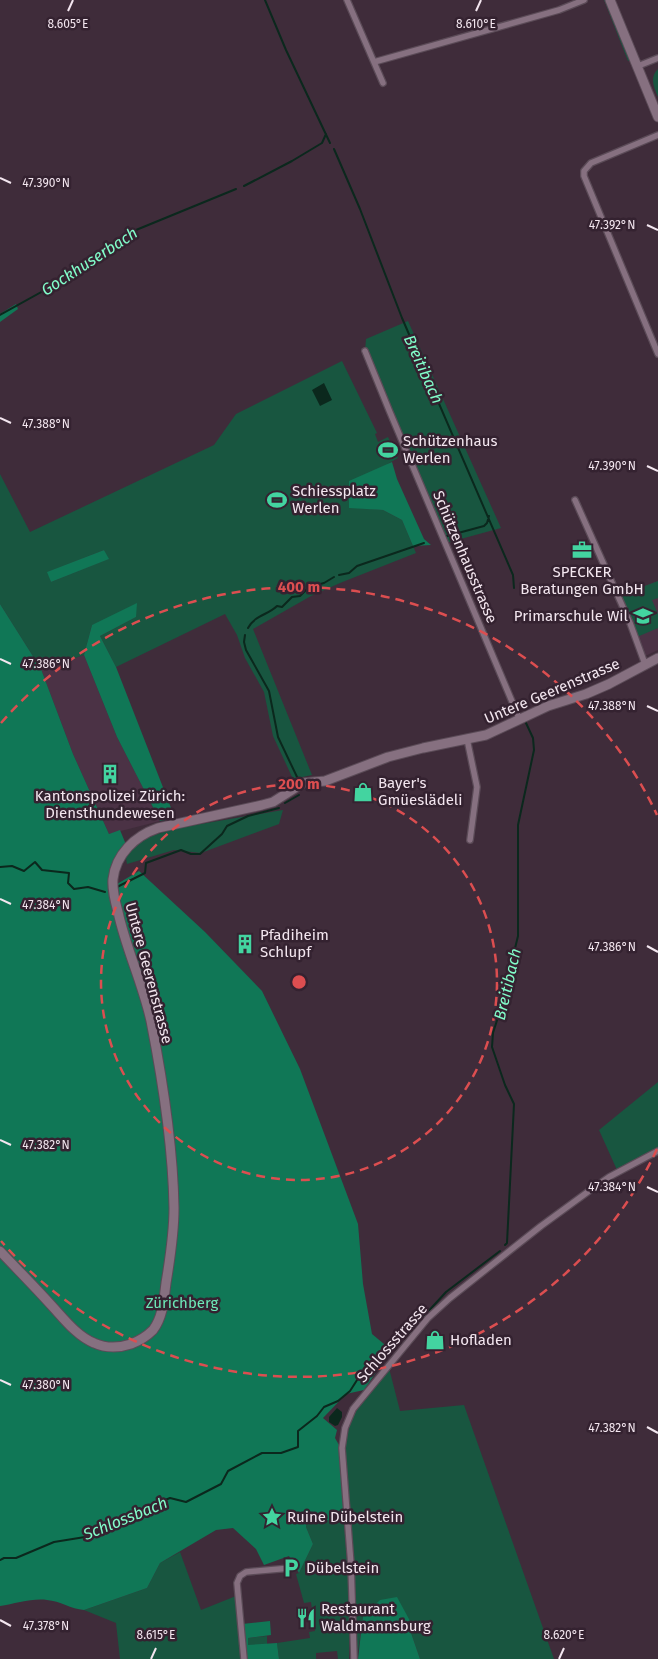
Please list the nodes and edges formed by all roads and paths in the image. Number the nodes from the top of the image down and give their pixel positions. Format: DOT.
graph roads {
  1 [pos="347,0"];
  2 [pos="584,0"];
  3 [pos="610,0"];
  4 [pos="658,58"];
  5 [pos="374,62"];
  6 [pos="638,66"];
  7 [pos="383,83"];
  8 [pos="658,116"];
  9 [pos="658,135"];
  10 [pos="366,351"];
  11 [pos="658,354"];
  12 [pos="575,500"];
  13 [pos="658,658"];
  14 [pos="645,664"];
  15 [pos="519,718"];
  16 [pos="467,739"];
  17 [pos="470,840"];
  18 [pos="658,1151"];
  19 [pos="0,1251"];
  20 [pos="291,1568"];
  21 [pos="244,1659"];
  22 [pos="354,1659"];
  1 -- 5 [label="street"];
  2 -- 5 [label="street"];
  3 -- 6 [label="street"];
  4 -- 6 [label="street"];
  5 -- 7 [label="street"];
  6 -- 8 [label="street"];
  9 -- 11 [label="street"];
  10 -- 15 [label="street, Schützenhausstrasse"];
  12 -- 14 [label="street, Untere Geerenstrasse"];
  13 -- 14 [label="street, Untere Geerenstrasse"];
  14 -- 15 [label="street, Untere Geerenstrasse"];
  15 -- 16 [label="street, Untere Geerenstrasse"];
  16 -- 17 [label="street"];
  16 -- 19 [label="street, Untere Geerenstrasse"];
  18 -- 22 [label="street, Schlossstrasse"];
  20 -- 21 [label="street"];
}
